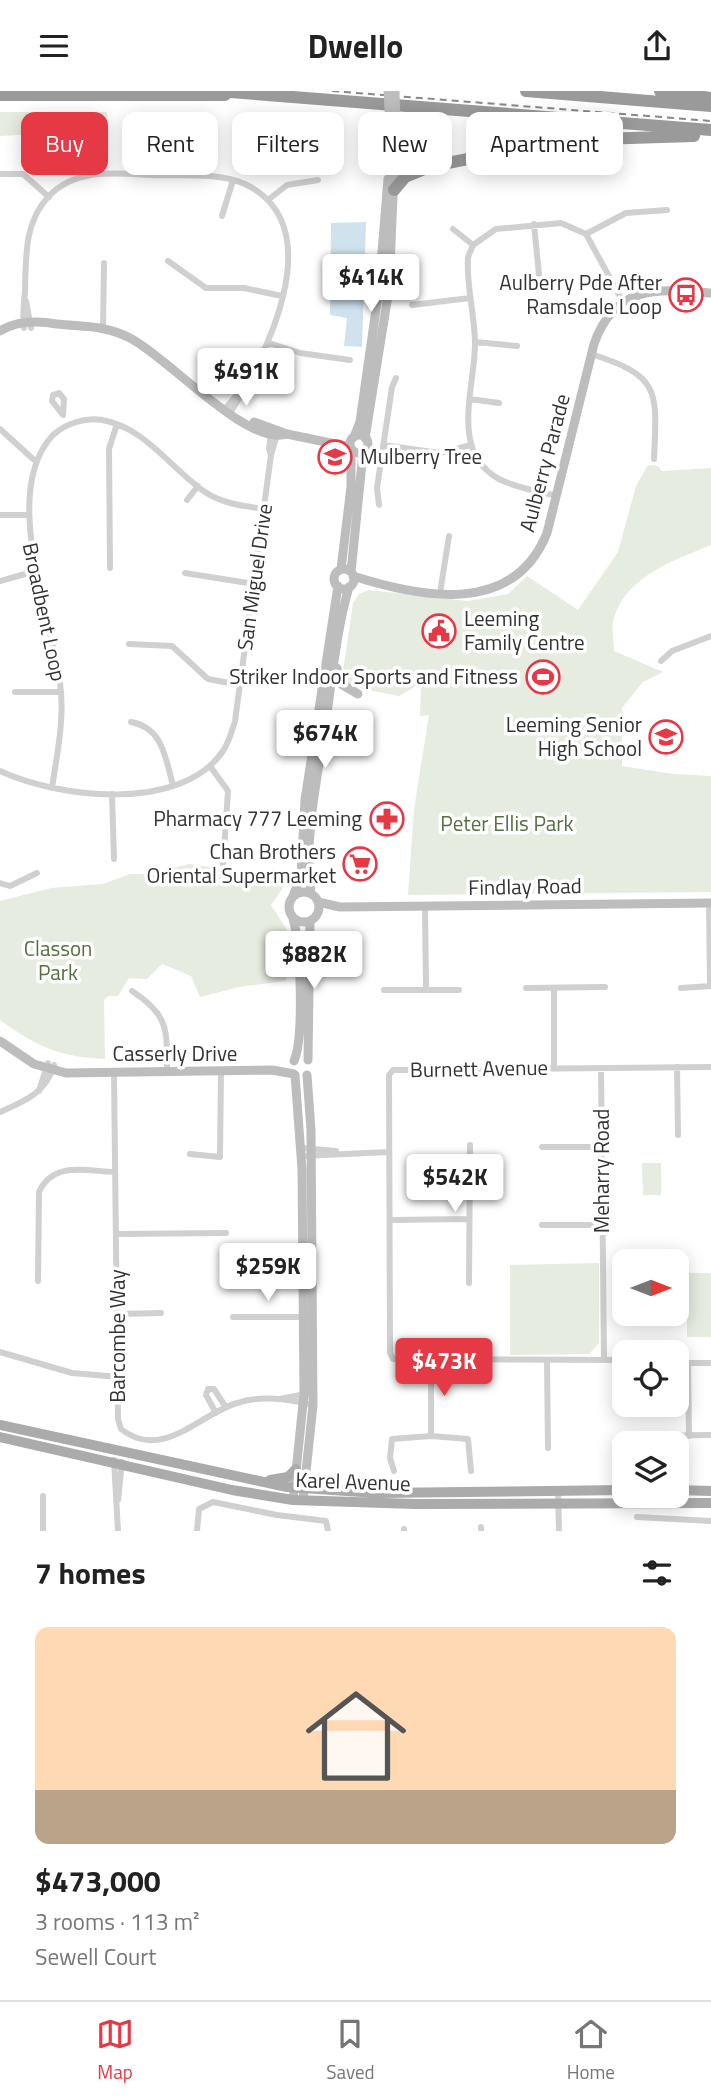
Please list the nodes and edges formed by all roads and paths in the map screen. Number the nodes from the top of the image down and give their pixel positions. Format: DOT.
graph roads {
  1 [pos="216,91"];
  2 [pos="388,91"];
  3 [pos="395,91"];
  4 [pos="526,91"];
  5 [pos="660,91"];
  6 [pos="0,95"];
  7 [pos="274,95"];
  8 [pos="711,98"];
  9 [pos="711,106"];
  10 [pos="391,112"];
  11 [pos="394,112"];
  12 [pos="711,133"];
  13 [pos="452,161"];
  14 [pos="462,161"];
  15 [pos="0,174"];
  16 [pos="391,175"];
  17 [pos="393,175"];
  18 [pos="233,180"];
  19 [pos="318,180"];
  20 [pos="394,190"];
  21 [pos="48,197"];
  22 [pos="268,200"];
  23 [pos="667,209"];
  24 [pos="222,216"];
  25 [pos="534,224"];
  26 [pos="453,229"];
  27 [pos="586,234"];
  28 [pos="473,245"];
  29 [pos="168,261"];
  30 [pos="104,263"];
  31 [pos="539,275"];
  32 [pos="711,293"];
  33 [pos="282,296"];
  34 [pos="470,298"];
  35 [pos="623,302"];
  36 [pos="412,305"];
  37 [pos="27,325"];
  38 [pos="103,328"];
  39 [pos="1,330"];
  40 [pos="475,342"];
  41 [pos="269,343"];
  42 [pos="517,346"];
  43 [pos="591,354"];
  44 [pos="350,360"];
  45 [pos="396,378"];
  46 [pos="471,399"];
  47 [pos="499,403"];
  48 [pos="228,411"];
  49 [pos="63,415"];
  50 [pos="117,424"];
  51 [pos="67,425"];
  52 [pos="0,429"];
  53 [pos="277,433"];
  54 [pos="365,438"];
  55 [pos="352,443"];
  56 [pos="383,445"];
  57 [pos="471,445"];
  58 [pos="363,453"];
  59 [pos="33,459"];
  60 [pos="654,459"];
  61 [pos="198,486"];
  62 [pos="556,496"];
  63 [pos="187,500"];
  64 [pos="379,505"];
  65 [pos="265,509"];
  66 [pos="0,515"];
  67 [pos="28,515"];
  68 [pos="449,536"];
  69 [pos="110,568"];
  70 [pos="32,572"];
  71 [pos="185,573"];
  72 [pos="349,578"];
  73 [pos="0,582"];
  74 [pos="254,584"];
  75 [pos="338,586"];
  76 [pos="440,593"];
  77 [pos="340,624"];
  78 [pos="711,636"];
  79 [pos="129,645"];
  80 [pos="661,661"];
  81 [pos="240,685"];
  82 [pos="15,692"];
  83 [pos="61,692"];
  84 [pos="358,694"];
  85 [pos="131,722"];
  86 [pos="210,765"];
  87 [pos="0,771"];
  88 [pos="173,785"];
  89 [pos="52,788"];
  90 [pos="112,795"];
  91 [pos="114,859"];
  92 [pos="223,865"];
  93 [pos="37,873"];
  94 [pos="0,883"];
  95 [pos="311,894"];
  96 [pos="293,896"];
  97 [pos="318,902"];
  98 [pos="710,903"];
  99 [pos="425,906"];
  100 [pos="340,907"];
  101 [pos="293,919"];
  102 [pos="313,920"];
  103 [pos="711,986"];
  104 [pos="526,988"];
  105 [pos="605,988"];
  106 [pos="681,988"];
  107 [pos="426,989"];
  108 [pos="554,989"];
  109 [pos="384,990"];
  110 [pos="459,990"];
  111 [pos="132,991"];
  112 [pos="0,1041"];
  113 [pos="308,1060"];
  114 [pos="50,1067"];
  115 [pos="677,1067"];
  116 [pos="711,1067"];
  117 [pos="294,1068"];
  118 [pos="554,1068"];
  119 [pos="601,1068"];
  120 [pos="167,1071"];
  121 [pos="221,1071"];
  122 [pos="114,1072"];
  123 [pos="307,1076"];
  124 [pos="0,1112"];
  125 [pos="678,1135"];
  126 [pos="470,1145"];
  127 [pos="542,1147"];
  128 [pos="602,1147"];
  129 [pos="307,1152"];
  130 [pos="389,1152"];
  131 [pos="190,1154"];
  132 [pos="114,1172"];
  133 [pos="469,1219"];
  134 [pos="390,1220"];
  135 [pos="542,1225"];
  136 [pos="602,1225"];
  137 [pos="226,1233"];
  138 [pos="117,1234"];
  139 [pos="38,1281"];
  140 [pos="469,1283"];
  141 [pos="161,1313"];
  142 [pos="118,1314"];
  143 [pos="308,1315"];
  144 [pos="233,1317"];
  145 [pos="0,1352"];
  146 [pos="604,1359"];
  147 [pos="612,1359"];
  148 [pos="431,1360"];
  149 [pos="547,1360"];
  150 [pos="689,1363"];
  151 [pos="711,1363"];
  152 [pos="119,1377"];
  153 [pos="308,1399"];
  154 [pos="225,1406"];
  155 [pos="216,1413"];
  156 [pos="1,1429"];
  157 [pos="711,1435"];
  158 [pos="431,1436"];
  159 [pos="689,1436"];
  160 [pos="548,1448"];
  161 [pos="119,1458"];
  162 [pos="296,1469"];
  163 [pos="394,1471"];
  164 [pos="471,1471"];
  165 [pos="258,1483"];
  166 [pos="612,1491"];
  167 [pos="689,1491"];
  168 [pos="711,1492"];
  169 [pos="299,1494"];
  170 [pos="43,1496"];
  171 [pos="558,1497"];
  172 [pos="711,1503"];
  173 [pos="637,1517"];
  174 [pos="711,1521"];
  175 [pos="43,1531"];
  176 [pos="118,1531"];
  177 [pos="197,1531"];
  178 [pos="328,1531"];
  179 [pos="559,1531"];
  1 -- 7 [label="highway"];
  2 -- 10 [label="main road, bridge"];
  3 -- 11 [label="main road, bridge"];
  4 -- 9 [label="highway"];
  5 -- 8 [label="highway"];
  6 -- 7 [label="highway"];
  7 -- 12 [label="highway"];
  12 -- 14 [label="highway"];
  13 -- 14 [label="highway"];
  14 -- 20 [label="highway"];
  15 -- 21 [label="street"];
  16 -- 55 [label="main road"];
  17 -- 20 [label="main road"];
  18 -- 21 [label="street"];
  18 -- 22 [label="street"];
  18 -- 24 [label="street"];
  19 -- 22 [label="street"];
  20 -- 54 [label="main road"];
  21 -- 37 [label="street"];
  22 -- 33 [label="street"];
  23 -- 27 [label="street"];
  25 -- 27 [label="street"];
  25 -- 28 [label="street"];
  25 -- 31 [label="street"];
  26 -- 28 [label="street"];
  27 -- 35 [label="street"];
  28 -- 34 [label="street"];
  29 -- 33 [label="street"];
  30 -- 38 [label="street"];
  32 -- 35 [label="main road"];
  33 -- 41 [label="street"];
  34 -- 36 [label="street"];
  34 -- 40 [label="street"];
  35 -- 43 [label="main road, Aulberry Parade"];
  37 -- 38 [label="main road"];
  37 -- 39 [label="main road"];
  38 -- 48 [label="main road"];
  40 -- 42 [label="street"];
  40 -- 46 [label="street"];
  41 -- 44 [label="street"];
  41 -- 48 [label="street"];
  43 -- 60 [label="street"];
  43 -- 62 [label="main road, Aulberry Parade"];
  45 -- 56 [label="street"];
  46 -- 47 [label="street"];
  46 -- 57 [label="street"];
  48 -- 53 [label="main road"];
  49 -- 51 [label="street"];
  50 -- 51 [label="street"];
  50 -- 61 [label="street"];
  50 -- 69 [label="street"];
  51 -- 59 [label="street"];
  52 -- 59 [label="street"];
  53 -- 55 [label="main road"];
  53 -- 65 [label="street, San Miguel Drive"];
  54 -- 55 [label="main road"];
  54 -- 58 [label="main road"];
  55 -- 58 [label="main road"];
  55 -- 72 [label="main road"];
  56 -- 57 [label="street"];
  56 -- 64 [label="street"];
  57 -- 62 [label="street"];
  58 -- 72 [label="main road"];
  59 -- 67 [label="street, Broadbent Loop"];
  61 -- 63 [label="street"];
  61 -- 65 [label="street"];
  62 -- 76 [label="main road, Aulberry Parade"];
  65 -- 74 [label="street, San Miguel Drive"];
  66 -- 67 [label="street"];
  67 -- 70 [label="street, Broadbent Loop"];
  68 -- 76 [label="street"];
  70 -- 73 [label="street"];
  70 -- 83 [label="street, Broadbent Loop"];
  71 -- 74 [label="street"];
  72 -- 75 [label="main road, Aulberry Parade"];
  72 -- 75 [label="main road"];
  72 -- 76 [label="main road, Aulberry Parade"];
  72 -- 77 [label="main road"];
  74 -- 81 [label="street, San Miguel Drive"];
  75 -- 96 [label="main road"];
  77 -- 84 [label="main road"];
  77 -- 95 [label="main road"];
  78 -- 80 [label="street"];
  79 -- 81 [label="street"];
  81 -- 86 [label="street, San Miguel Drive"];
  82 -- 83 [label="street"];
  83 -- 89 [label="street, Broadbent Loop"];
  85 -- 88 [label="street"];
  86 -- 88 [label="street, San Miguel Drive"];
  86 -- 92 [label="street"];
  87 -- 89 [label="street, San Miguel Drive"];
  88 -- 90 [label="street, San Miguel Drive"];
  89 -- 90 [label="street, San Miguel Drive"];
  90 -- 91 [label="street"];
  93 -- 94 [label="street"];
  95 -- 96 [label="main road"];
  95 -- 97 [label="main road"];
  96 -- 101 [label="main road"];
  97 -- 100 [label="main road, Findlay Road"];
  97 -- 102 [label="main road"];
  98 -- 99 [label="main road, Findlay Road"];
  98 -- 103 [label="street"];
  99 -- 100 [label="main road, Findlay Road"];
  99 -- 107 [label="street"];
  100 -- 102 [label="main road, Findlay Road"];
  101 -- 102 [label="main road"];
  101 -- 117 [label="main road"];
  102 -- 113 [label="main road"];
  103 -- 106 [label="street"];
  104 -- 108 [label="street"];
  105 -- 108 [label="street"];
  107 -- 109 [label="street"];
  107 -- 110 [label="street"];
  108 -- 118 [label="street"];
  111 -- 120 [label="street"];
  112 -- 114 [label="main road, Casserly Drive"];
  113 -- 117 [label="main road"];
  113 -- 123 [label="main road"];
  114 -- 122 [label="main road, Casserly Drive"];
  114 -- 124 [label="street"];
  115 -- 116 [label="street, Burnett Avenue"];
  115 -- 119 [label="street, Burnett Avenue"];
  115 -- 125 [label="street"];
  117 -- 121 [label="main road, Casserly Drive"];
  117 -- 123 [label="main road"];
  117 -- 129 [label="main road"];
  118 -- 119 [label="street, Burnett Avenue"];
  118 -- 130 [label="street, Burnett Avenue"];
  119 -- 128 [label="street, Meharry Road"];
  120 -- 121 [label="main road, Casserly Drive"];
  120 -- 122 [label="main road, Casserly Drive"];
  121 -- 131 [label="street"];
  122 -- 132 [label="street, Barcombe Way"];
  123 -- 129 [label="main road"];
  126 -- 133 [label="street"];
  127 -- 128 [label="street"];
  128 -- 136 [label="street, Meharry Road"];
  129 -- 130 [label="street"];
  129 -- 143 [label="main road"];
  130 -- 134 [label="street, Burnett Avenue"];
  132 -- 138 [label="street, Barcombe Way"];
  132 -- 139 [label="street"];
  133 -- 134 [label="street"];
  133 -- 140 [label="street"];
  134 -- 148 [label="street, Burnett Avenue"];
  135 -- 136 [label="street"];
  136 -- 146 [label="street, Meharry Road"];
  137 -- 138 [label="street"];
  138 -- 142 [label="street, Barcombe Way"];
  141 -- 142 [label="street"];
  142 -- 152 [label="street, Barcombe Way"];
  143 -- 144 [label="street"];
  143 -- 153 [label="main road"];
  145 -- 152 [label="street"];
  146 -- 147 [label="street, Burnett Avenue"];
  146 -- 149 [label="street, Burnett Avenue"];
  148 -- 149 [label="street, Burnett Avenue"];
  148 -- 158 [label="street"];
  149 -- 160 [label="street"];
  150 -- 151 [label="street"];
  152 -- 155 [label="street, Barcombe Way"];
  153 -- 154 [label="street, Barcombe Way"];
  153 -- 162 [label="main road"];
  153 -- 169 [label="main road"];
  154 -- 155 [label="street, Barcombe Way"];
  154 -- 155 [label="street"];
  156 -- 161 [label="main road, Karel Avenue"];
  156 -- 161 [label="main road, Karel Avenue"];
  157 -- 159 [label="street"];
  158 -- 163 [label="street"];
  158 -- 164 [label="street"];
  161 -- 165 [label="main road, Karel Avenue"];
  161 -- 169 [label="main road, Karel Avenue"];
  161 -- 176 [label="street"];
  162 -- 165 [label="main road"];
  162 -- 169 [label="main road"];
  165 -- 169 [label="main road, Karel Avenue"];
  166 -- 171 [label="main road, Karel Avenue"];
  167 -- 168 [label="main road"];
  169 -- 171 [label="main road, Karel Avenue"];
  170 -- 175 [label="street"];
  171 -- 172 [label="main road, Karel Avenue"];
  171 -- 179 [label="street"];
  173 -- 174 [label="street"];
  177 -- 178 [label="street"];
}
